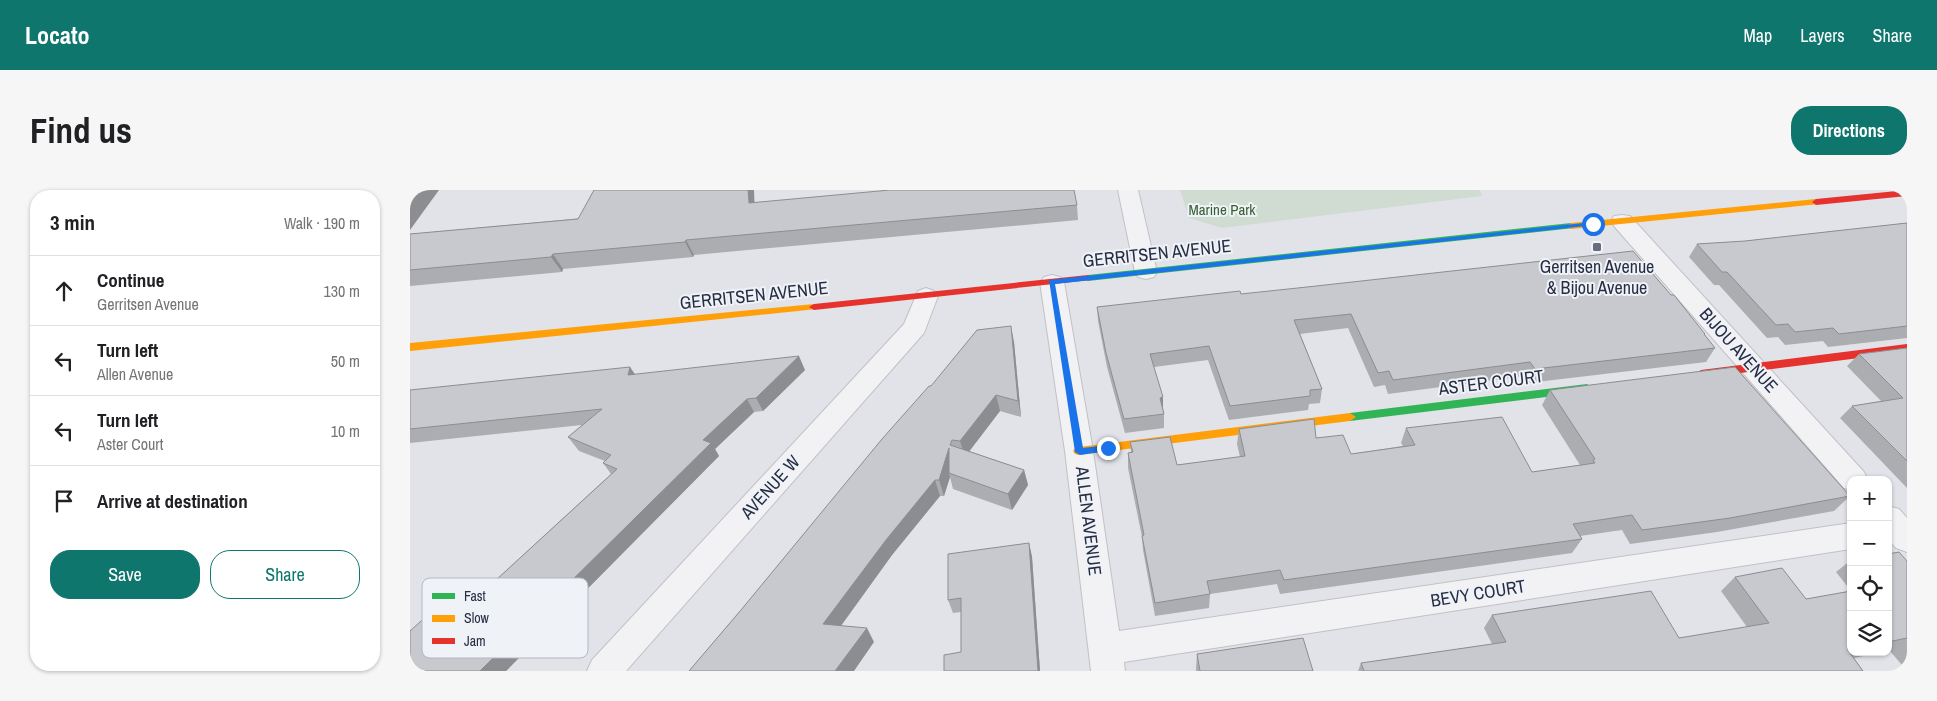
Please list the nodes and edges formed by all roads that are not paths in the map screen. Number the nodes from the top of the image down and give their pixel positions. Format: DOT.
graph roads {
  1 [pos="1128,190"];
  2 [pos="1907,193"];
  3 [pos="1622,221"];
  4 [pos="1146,272"];
  5 [pos="1052,282"];
  6 [pos="926,296"];
  7 [pos="410,347"];
  8 [pos="1907,348"];
  9 [pos="1754,367"];
  10 [pos="1688,375"];
  11 [pos="1600,386"];
  12 [pos="1080,452"];
  13 [pos="1850,476"];
  14 [pos="1847,537"];
  15 [pos="1107,660"];
  16 [pos="604,671"];
  1 -- 4 [label="street"];
  2 -- 3 [label="main road, GERRITSEN AVENUE"];
  3 -- 4 [label="main road, GERRITSEN AVENUE"];
  3 -- 9 [label="street, BIJOU AVENUE"];
  4 -- 5 [label="main road, GERRITSEN AVENUE"];
  5 -- 6 [label="main road, GERRITSEN AVENUE"];
  5 -- 12 [label="street, ALLEN AVENUE"];
  6 -- 7 [label="main road, GERRITSEN AVENUE"];
  6 -- 16 [label="street, AVENUE W"];
  8 -- 9 [label="main road"];
  9 -- 10 [label="main road"];
  9 -- 13 [label="street, BIJOU AVENUE"];
  11 -- 12 [label="main road, ASTER COURT"];
  12 -- 15 [label="street, ALLEN AVENUE"];
  14 -- 15 [label="street, BEVY COURT"];
}
